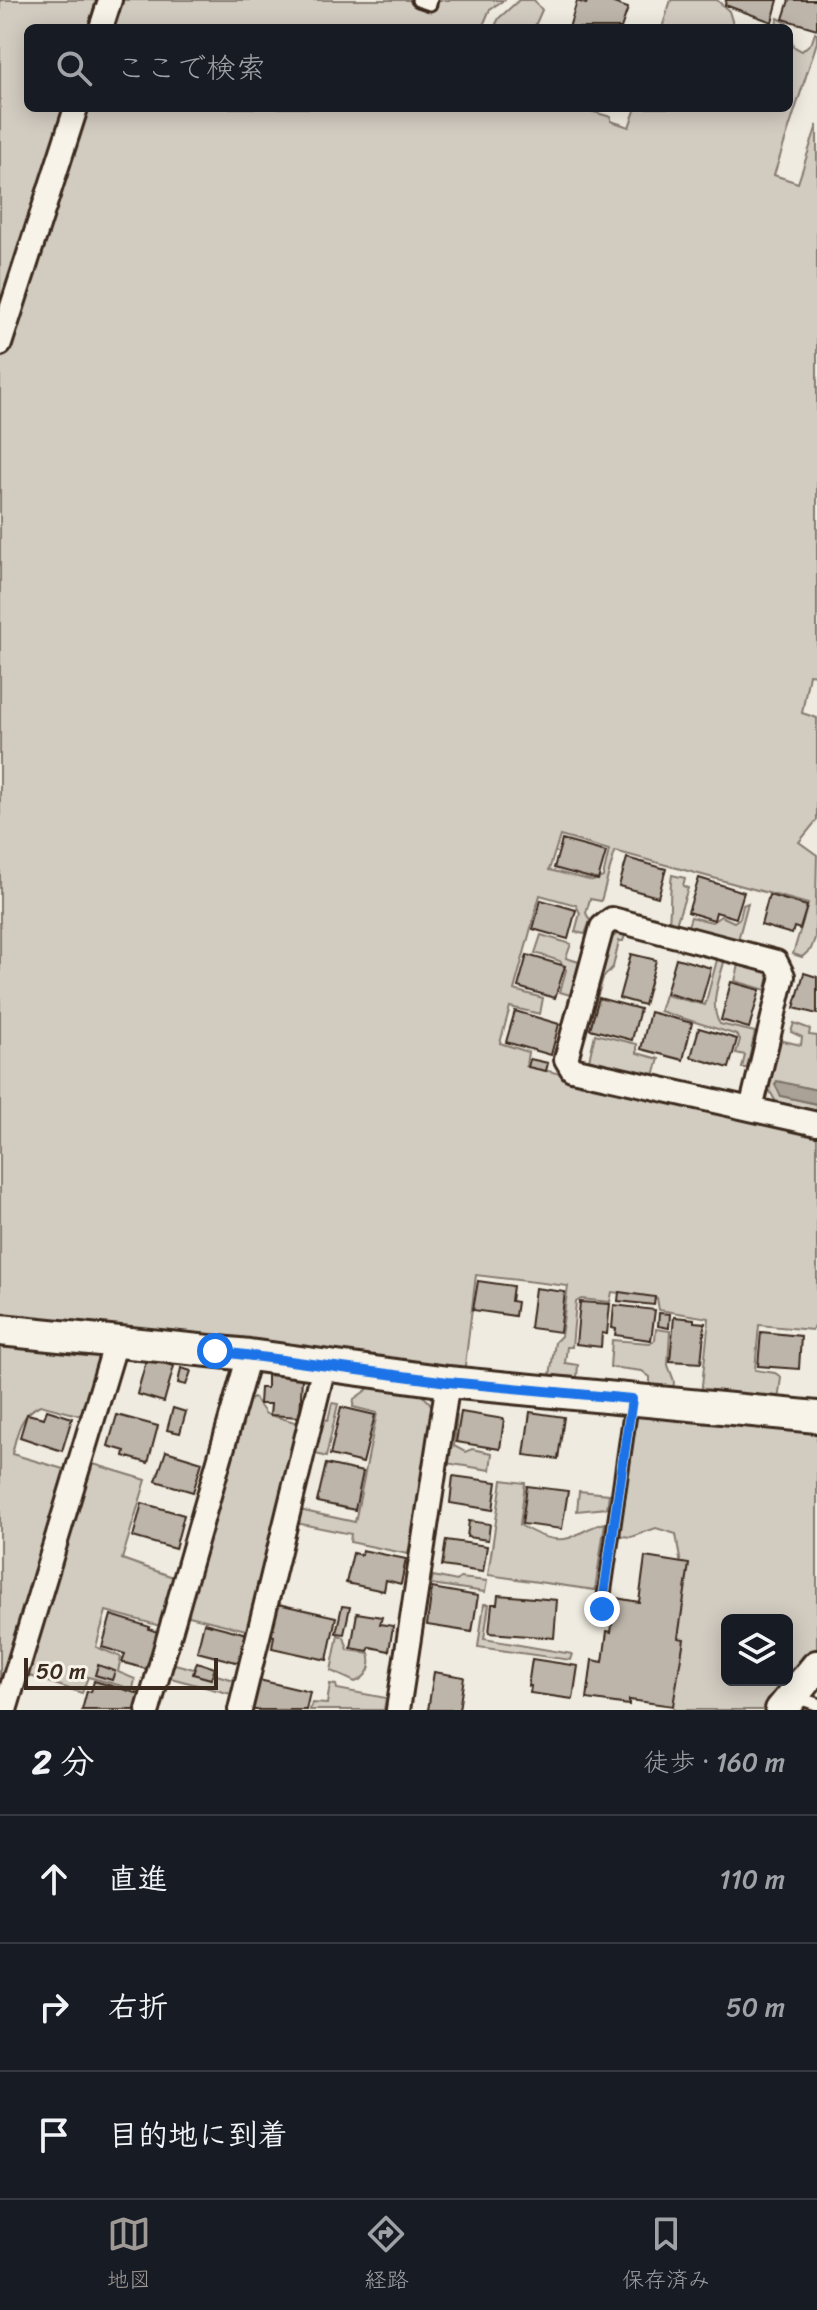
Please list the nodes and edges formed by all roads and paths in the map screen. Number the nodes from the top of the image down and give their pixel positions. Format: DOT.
graph roads {
  1 [pos="110,0"];
  2 [pos="418,0"];
  3 [pos="431,0"];
  4 [pos="102,24"];
  5 [pos="75,112"];
  6 [pos="0,344"];
  7 [pos="751,1109"];
  8 [pos="817,1124"];
  9 [pos="0,1330"];
  10 [pos="116,1342"];
  11 [pos="249,1355"];
  12 [pos="324,1366"];
  13 [pos="448,1382"];
  14 [pos="632,1399"];
  15 [pos="817,1417"];
  16 [pos="602,1609"];
  17 [pos="817,1666"];
  18 [pos="797,1703"];
  19 [pos="5,1710"];
  20 [pos="148,1710"];
  21 [pos="240,1710"];
  22 [pos="398,1710"];
  1 -- 4 [label="street"];
  2 -- 3 [label="lane"];
  5 -- 6 [label="street"];
  7 -- 7 [label="street"];
  7 -- 8 [label="street"];
  9 -- 10 [label="street"];
  10 -- 11 [label="street"];
  10 -- 19 [label="street"];
  11 -- 12 [label="street"];
  11 -- 20 [label="street"];
  12 -- 13 [label="street"];
  12 -- 21 [label="street"];
  13 -- 14 [label="street"];
  13 -- 22 [label="street"];
  14 -- 15 [label="street"];
  14 -- 16 [label="lane"];
  17 -- 18 [label="street"];
}
